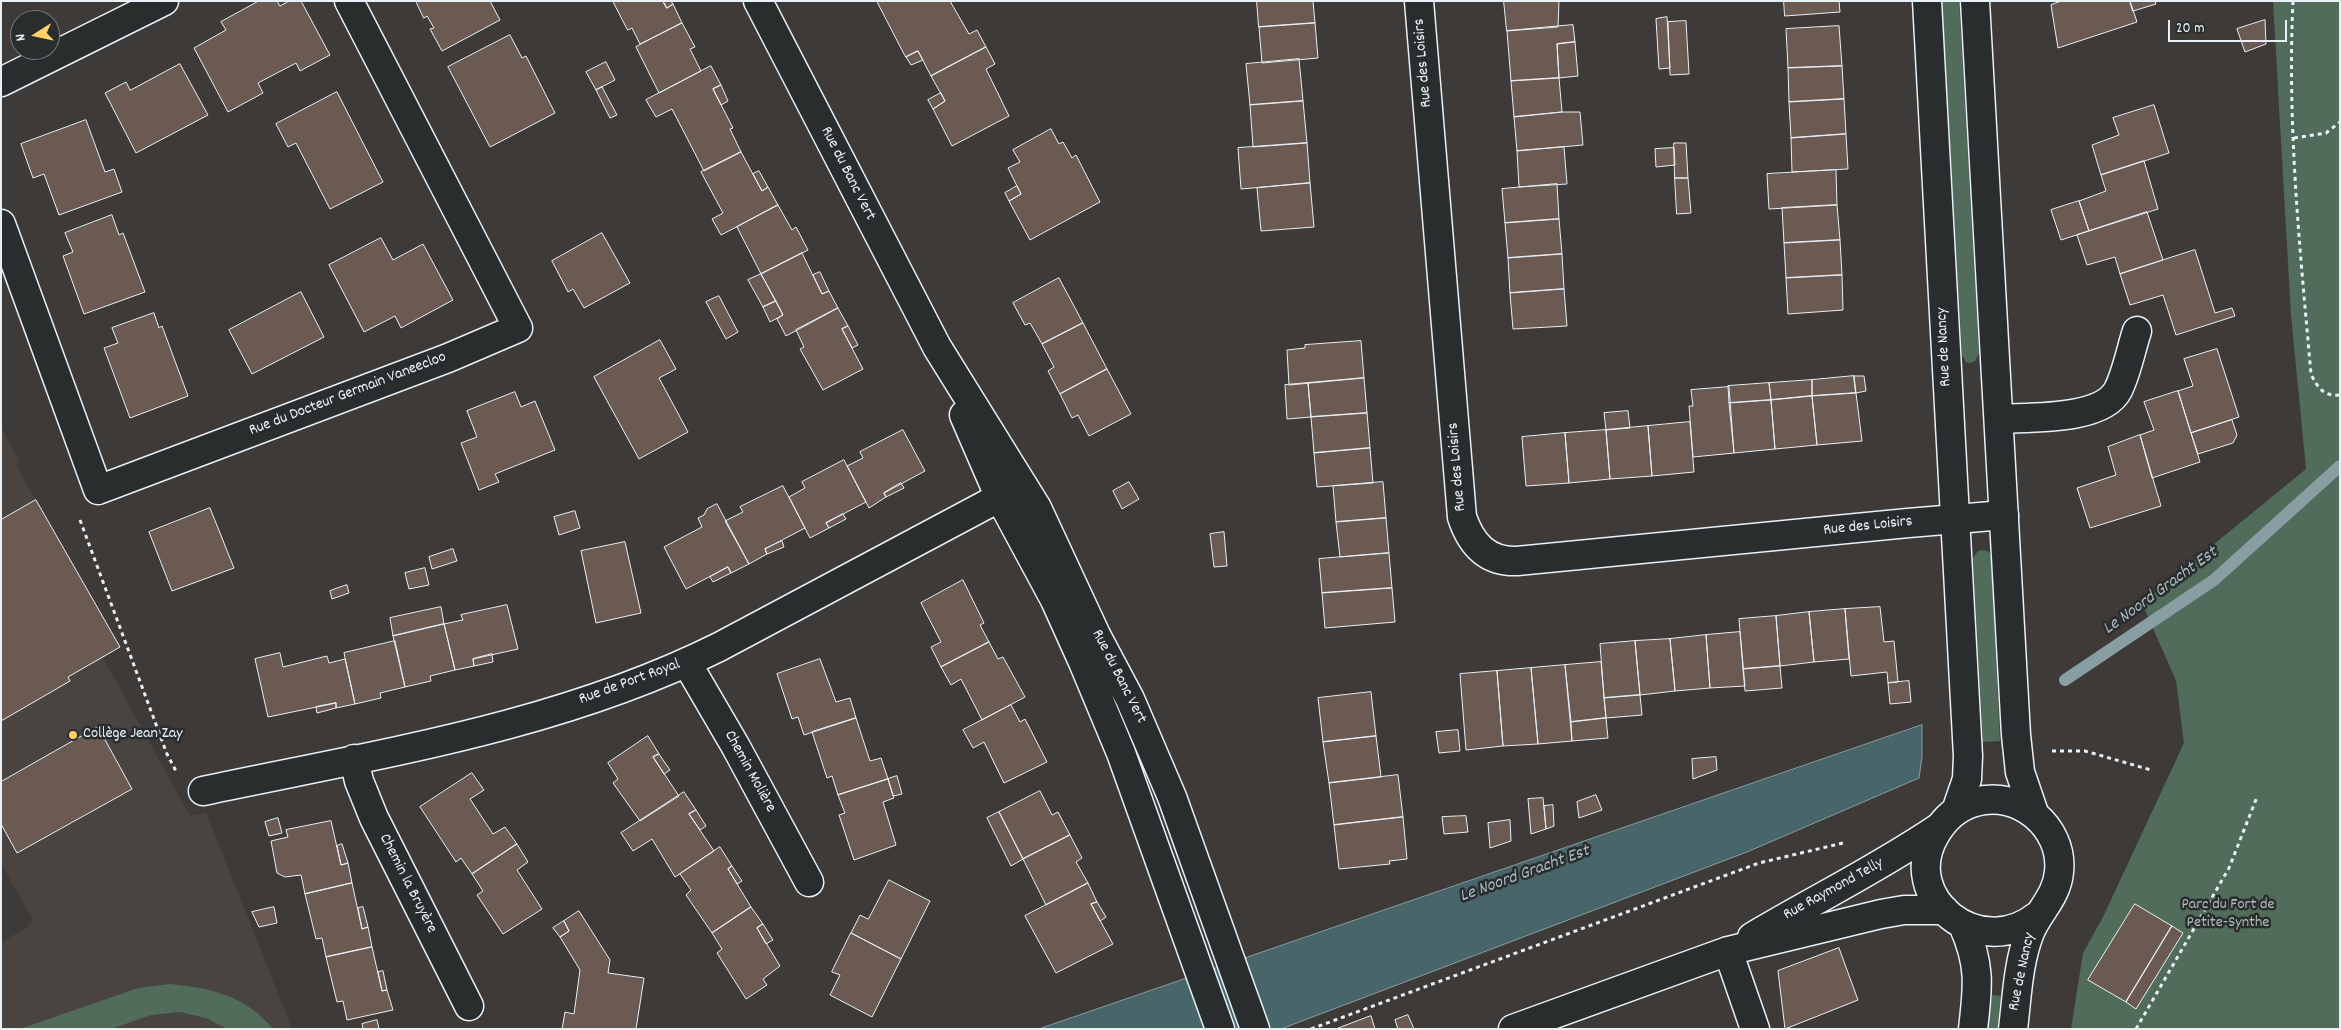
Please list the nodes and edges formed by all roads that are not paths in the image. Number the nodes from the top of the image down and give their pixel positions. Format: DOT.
graph roads {
  1 [pos="164,1"];
  2 [pos="349,1"];
  3 [pos="758,1"];
  4 [pos="1419,1"];
  5 [pos="1927,1"];
  6 [pos="1975,1"];
  7 [pos="1,82"];
  8 [pos="1,224"];
  9 [pos="2137,330"];
  10 [pos="1998,419"];
  11 [pos="1012,491"];
  12 [pos="2004,516"];
  13 [pos="1954,519"];
  14 [pos="687,663"];
  15 [pos="354,759"];
  16 [pos="203,791"];
  17 [pos="2034,814"];
  18 [pos="1947,819"];
  19 [pos="809,882"];
  20 [pos="2037,916"];
  21 [pos="1953,918"];
  22 [pos="1728,951"];
  23 [pos="469,1006"];
  24 [pos="1220,1029"];
  25 [pos="1255,1029"];
  26 [pos="1513,1029"];
  27 [pos="1755,1029"];
  28 [pos="1973,1029"];
  29 [pos="2012,1029"];
  1 -- 7 [label="street"];
  2 -- 8 [label="street, Rue du Docteur Germain Vaneecloo"];
  3 -- 11 [label="street, Rue du Banc Vert"];
  4 -- 13 [label="street, Rue des Loisirs"];
  5 -- 13 [label="street, Rue de Nancy"];
  6 -- 10 [label="street"];
  9 -- 10 [label="street"];
  10 -- 12 [label="street"];
  11 -- 14 [label="street, Rue de Port Royal"];
  11 -- 24 [label="street, Rue du Banc Vert"];
  11 -- 25 [label="street, Rue du Banc Vert"];
  12 -- 13 [label="street, Rue des Loisirs"];
  12 -- 17 [label="street"];
  13 -- 18 [label="street, Rue de Nancy"];
  14 -- 15 [label="street, Rue de Port Royal"];
  14 -- 19 [label="street, Chemin Molière"];
  15 -- 16 [label="street, Rue de Port Royal"];
  15 -- 23 [label="street, Chemin la Bruyère"];
  17 -- 18 [label="street"];
  17 -- 20 [label="street"];
  18 -- 21 [label="street"];
  18 -- 22 [label="street, Rue Raymond Telly"];
  20 -- 21 [label="street"];
  20 -- 29 [label="street, Rue de Nancy"];
  21 -- 22 [label="street, Rue Raymond Telly"];
  21 -- 28 [label="street"];
  22 -- 26 [label="street, Rue Raymond Telly"];
  22 -- 27 [label="street"];
}
